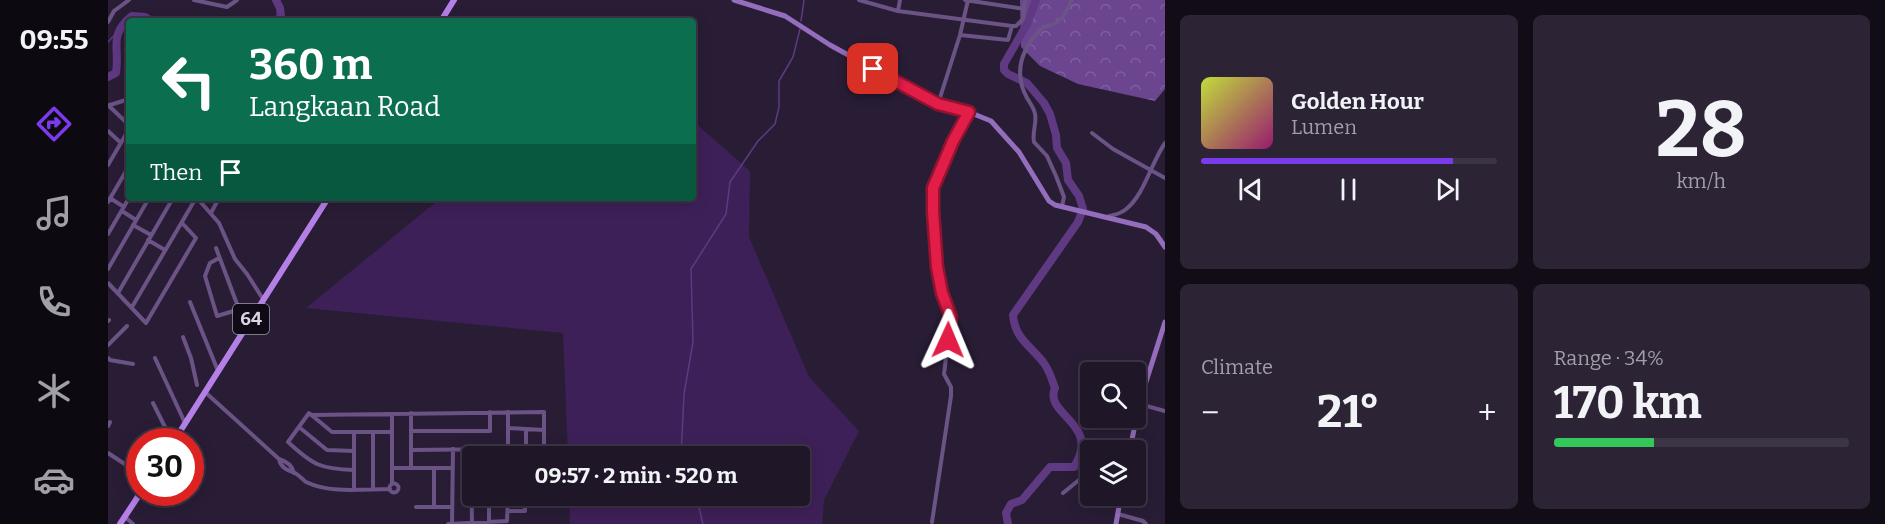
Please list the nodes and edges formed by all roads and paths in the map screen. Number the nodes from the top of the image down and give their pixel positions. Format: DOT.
graph roads {
  1 [pos="129,0"];
  2 [pos="194,0"];
  3 [pos="237,0"];
  4 [pos="454,0"];
  5 [pos="734,0"];
  6 [pos="859,0"];
  7 [pos="900,0"];
  8 [pos="967,0"];
  9 [pos="1025,0"];
  10 [pos="1072,0"];
  11 [pos="202,1"];
  12 [pos="1025,9"];
  13 [pos="898,11"];
  14 [pos="443,18"];
  15 [pos="963,20"];
  16 [pos="108,22"];
  17 [pos="1012,26"];
  18 [pos="960,35"];
  19 [pos="126,100"];
  20 [pos="938,104"];
  21 [pos="109,105"];
  22 [pos="969,112"];
  23 [pos="126,124"];
  24 [pos="108,131"];
  25 [pos="126,133"];
  26 [pos="1092,133"];
  27 [pos="1165,143"];
  28 [pos="121,144"];
  29 [pos="110,157"];
  30 [pos="108,165"];
  31 [pos="1150,170"];
  32 [pos="126,171"];
  33 [pos="1165,178"];
  34 [pos="109,200"];
  35 [pos="127,201"];
  36 [pos="147,201"];
  37 [pos="171,201"];
  38 [pos="194,201"];
  39 [pos="199,201"];
  40 [pos="217,201"];
  41 [pos="326,201"];
  42 [pos="1062,207"];
  43 [pos="123,209"];
  44 [pos="211,213"];
  45 [pos="1107,217"];
  46 [pos="136,220"];
  47 [pos="182,222"];
  48 [pos="133,225"];
  49 [pos="108,234"];
  50 [pos="151,235"];
  51 [pos="148,240"];
  52 [pos="1165,247"];
  53 [pos="216,248"];
  54 [pos="165,250"];
  55 [pos="219,258"];
  56 [pos="108,269"];
  57 [pos="108,282"];
  58 [pos="118,293"];
  59 [pos="263,299"];
  60 [pos="190,302"];
  61 [pos="132,307"];
  62 [pos="237,310"];
  63 [pos="1165,322"];
  64 [pos="127,326"];
  65 [pos="246,328"];
  66 [pos="183,337"];
  67 [pos="108,345"];
  68 [pos="155,358"];
  69 [pos="109,361"];
  70 [pos="133,364"];
  71 [pos="218,371"];
  72 [pos="1146,378"];
  73 [pos="196,385"];
  74 [pos="205,392"];
  75 [pos="153,403"];
  76 [pos="1146,406"];
  77 [pos="1165,411"];
  78 [pos="490,412"];
  79 [pos="508,412"];
  80 [pos="411,413"];
  81 [pos="392,414"];
  82 [pos="311,415"];
  83 [pos="185,423"];
  84 [pos="299,427"];
  85 [pos="166,428"];
  86 [pos="182,428"];
  87 [pos="508,428"];
  88 [pos="526,429"];
  89 [pos="544,430"];
  90 [pos="411,431"];
  91 [pos="354,432"];
  92 [pos="373,432"];
  93 [pos="392,432"];
  94 [pos="508,446"];
  95 [pos="526,446"];
  96 [pos="544,446"];
  97 [pos="453,449"];
  98 [pos="462,449"];
  99 [pos="411,450"];
  100 [pos="354,451"];
  101 [pos="108,453"];
  102 [pos="126,465"];
  103 [pos="392,468"];
  104 [pos="411,468"];
  105 [pos="434,468"];
  106 [pos="453,468"];
  107 [pos="354,470"];
  108 [pos="1080,479"];
  109 [pos="354,489"];
  110 [pos="373,489"];
  111 [pos="1063,493"];
  112 [pos="132,506"];
  113 [pos="472,506"];
  114 [pos="489,506"];
  115 [pos="508,506"];
  116 [pos="525,506"];
  117 [pos="1119,506"];
  118 [pos="416,507"];
  119 [pos="434,507"];
  120 [pos="453,507"];
  121 [pos="508,511"];
  122 [pos="1118,514"];
  123 [pos="122,522"];
  124 [pos="489,522"];
  125 [pos="932,522"];
  126 [pos="472,523"];
  127 [pos="133,524"];
  128 [pos="448,524"];
  129 [pos="452,524"];
  130 [pos="1116,524"];
  131 [pos="1146,524"];
  1 -- 16 [label="street"];
  2 -- 11 [label="street"];
  3 -- 11 [label="street"];
  4 -- 14 [label="main road"];
  5 -- 20 [label="street"];
  6 -- 13 [label="street"];
  7 -- 13 [label="street"];
  8 -- 12 [label="street"];
  8 -- 15 [label="street"];
  9 -- 12 [label="street"];
  10 -- 42 [label="street"];
  12 -- 17 [label="street"];
  13 -- 15 [label="street"];
  15 -- 17 [label="street"];
  15 -- 18 [label="street"];
  17 -- 18 [label="street"];
  18 -- 20 [label="street"];
  19 -- 21 [label="street"];
  20 -- 22 [label="street"];
  21 -- 23 [label="street"];
  22 -- 42 [label="street"];
  22 -- 125 [label="street"];
  24 -- 28 [label="street"];
  25 -- 28 [label="street"];
  26 -- 31 [label="street"];
  27 -- 31 [label="street"];
  28 -- 29 [label="street"];
  29 -- 30 [label="street"];
  31 -- 33 [label="street"];
  31 -- 45 [label="street"];
  32 -- 34 [label="street"];
  34 -- 43 [label="street"];
  35 -- 43 [label="street"];
  36 -- 46 [label="street"];
  37 -- 50 [label="street"];
  38 -- 47 [label="street"];
  39 -- 44 [label="street"];
  40 -- 44 [label="street"];
  41 -- 59 [label="main road, 64"];
  42 -- 45 [label="street"];
  43 -- 46 [label="street"];
  43 -- 49 [label="street"];
  44 -- 59 [label="street"];
  45 -- 52 [label="street"];
  46 -- 48 [label="street"];
  47 -- 54 [label="street"];
  47 -- 61 [label="street"];
  48 -- 50 [label="street"];
  48 -- 56 [label="street"];
  50 -- 51 [label="street"];
  51 -- 54 [label="street"];
  51 -- 58 [label="street"];
  53 -- 55 [label="street"];
  54 -- 61 [label="street"];
  55 -- 62 [label="street"];
  55 -- 62 [label="street"];
  57 -- 58 [label="street"];
  58 -- 61 [label="street"];
  59 -- 65 [label="main road, 64"];
  60 -- 71 [label="street"];
  62 -- 65 [label="street"];
  63 -- 72 [label="street"];
  64 -- 67 [label="street"];
  65 -- 71 [label="main road, 64"];
  66 -- 73 [label="street"];
  68 -- 83 [label="street"];
  69 -- 70 [label="street"];
  71 -- 74 [label="main road, 64"];
  74 -- 83 [label="main road, 64"];
  74 -- 109 [label="street"];
  75 -- 85 [label="street"];
  76 -- 77 [label="street"];
  78 -- 79 [label="street"];
  78 -- 80 [label="street"];
  78 -- 90 [label="street"];
  79 -- 87 [label="street"];
  79 -- 89 [label="street"];
  80 -- 81 [label="street"];
  80 -- 90 [label="street"];
  81 -- 82 [label="street"];
  81 -- 93 [label="street"];
  82 -- 84 [label="street"];
  82 -- 91 [label="street"];
  83 -- 86 [label="main road, 64"];
  84 -- 100 [label="street"];
  84 -- 107 [label="street"];
  87 -- 88 [label="street"];
  87 -- 94 [label="street"];
  88 -- 89 [label="street"];
  88 -- 95 [label="street"];
  89 -- 96 [label="street"];
  90 -- 99 [label="street"];
  91 -- 92 [label="street"];
  91 -- 100 [label="street"];
  92 -- 93 [label="street"];
  92 -- 110 [label="street"];
  93 -- 103 [label="street"];
  97 -- 98 [label="street"];
  97 -- 99 [label="street"];
  97 -- 106 [label="street"];
  99 -- 104 [label="street"];
  100 -- 107 [label="street"];
  101 -- 102 [label="street"];
  103 -- 104 [label="street"];
  103 -- 110 [label="street"];
  104 -- 105 [label="street"];
  105 -- 106 [label="street"];
  105 -- 119 [label="street"];
  106 -- 120 [label="street"];
  107 -- 109 [label="street"];
  108 -- 111 [label="street"];
  109 -- 110 [label="street"];
  112 -- 123 [label="main road"];
  113 -- 126 [label="street"];
  114 -- 124 [label="street"];
  115 -- 121 [label="street"];
  116 -- 121 [label="street"];
  117 -- 122 [label="street"];
  118 -- 119 [label="street"];
  119 -- 120 [label="street"];
  120 -- 129 [label="street"];
  121 -- 124 [label="street"];
  122 -- 130 [label="street"];
  122 -- 131 [label="street"];
  123 -- 127 [label="street"];
  124 -- 126 [label="street"];
  126 -- 129 [label="street"];
  128 -- 129 [label="street"];
}
